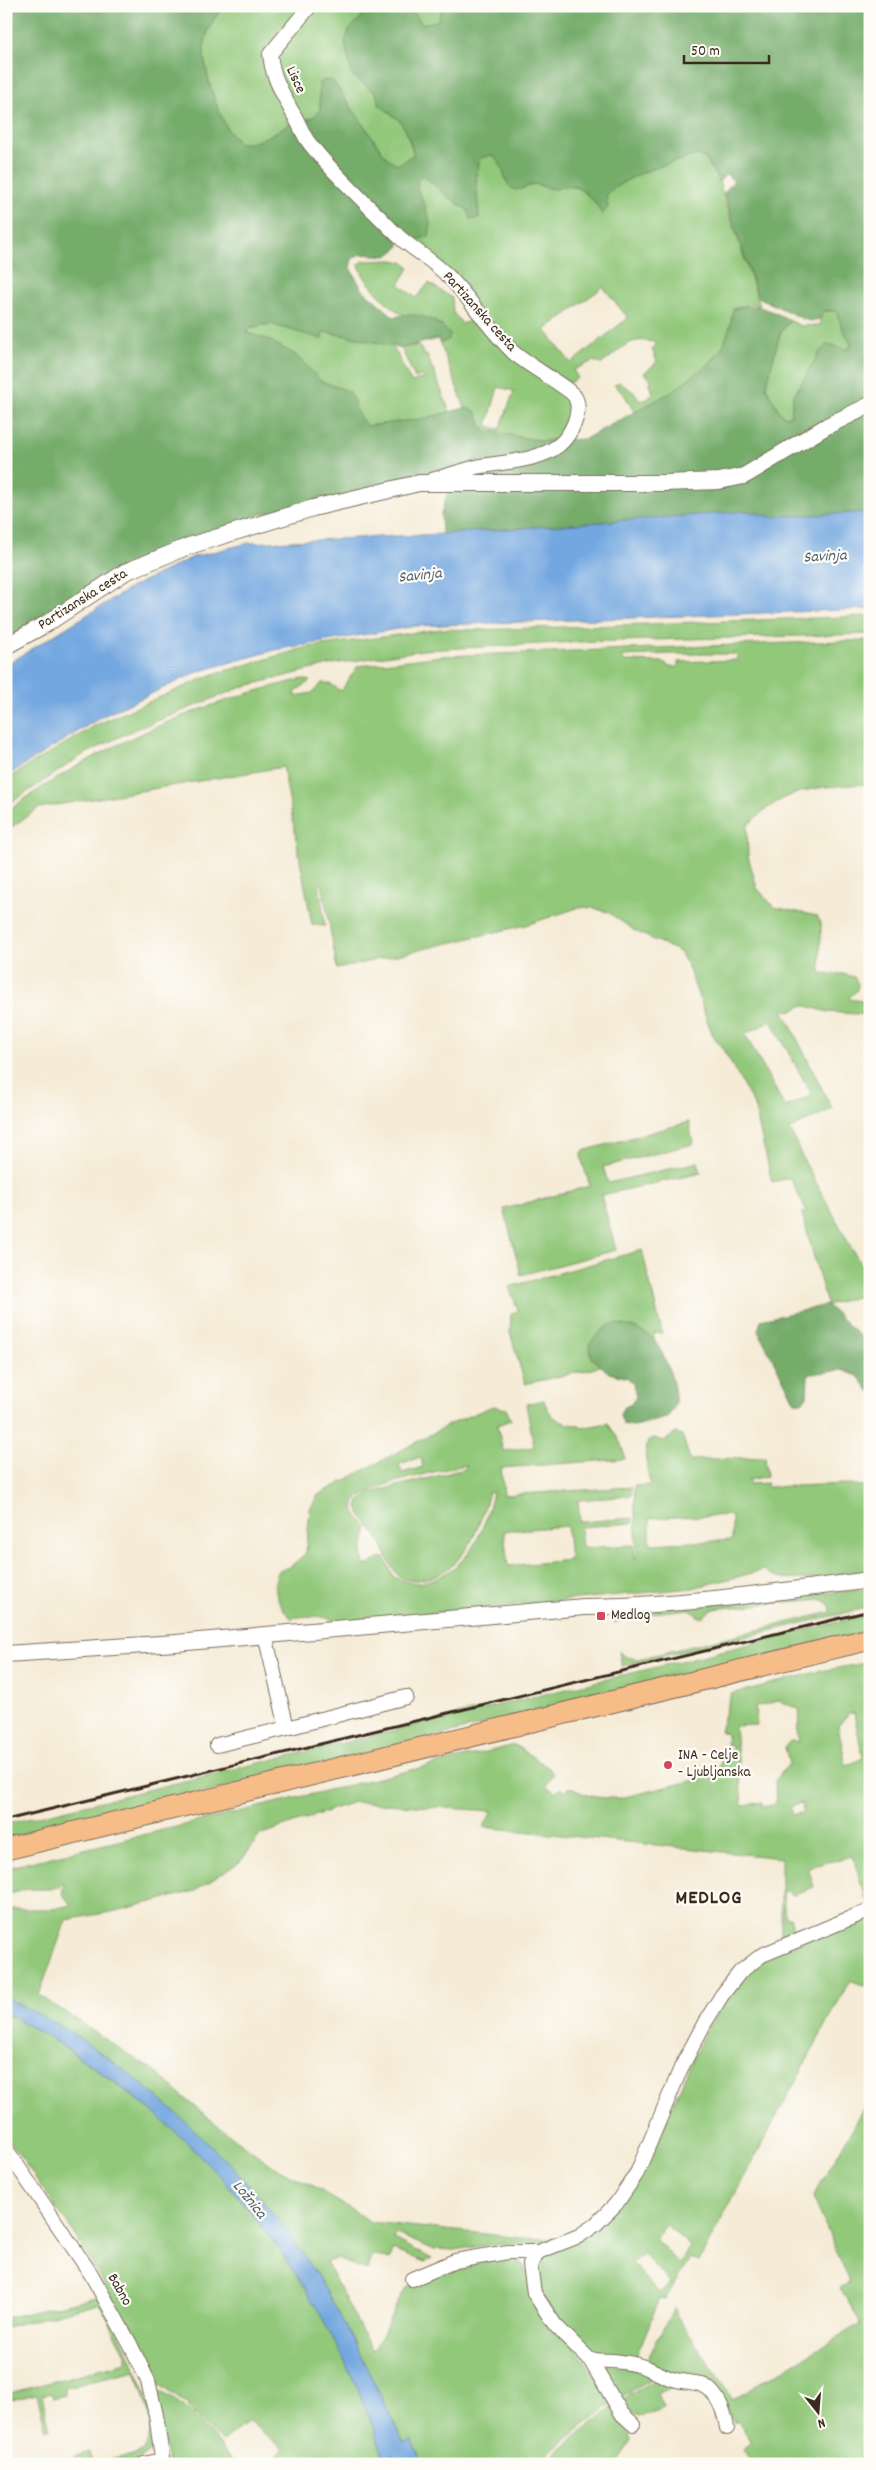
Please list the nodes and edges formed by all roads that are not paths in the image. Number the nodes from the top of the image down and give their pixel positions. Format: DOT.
graph roads {
  1 [pos="310,6"];
  2 [pos="297,121"];
  3 [pos="870,405"];
  4 [pos="421,483"];
  5 [pos="6,646"];
  6 [pos="870,1580"];
  7 [pos="265,1635"];
  8 [pos="870,1639"];
  9 [pos="6,1654"];
  10 [pos="406,1697"];
  11 [pos="287,1728"];
  12 [pos="217,1745"];
  13 [pos="6,1849"];
  14 [pos="870,1910"];
  15 [pos="6,2149"];
  16 [pos="538,2252"];
  17 [pos="412,2279"];
  18 [pos="590,2360"];
  19 [pos="633,2424"];
  20 [pos="727,2428"];
  21 [pos="162,2462"];
  22 [pos="144,2464"];
  1 -- 2 [label="street, Lisce"];
  2 -- 4 [label="street, Partizanska cesta"];
  3 -- 4 [label="street, Partizanska cesta"];
  4 -- 5 [label="street, Partizanska cesta"];
  6 -- 7 [label="street"];
  7 -- 9 [label="street"];
  7 -- 11 [label="street"];
  8 -- 13 [label="main road"];
  10 -- 11 [label="street"];
  11 -- 12 [label="street"];
  14 -- 16 [label="street"];
  15 -- 21 [label="street, Babno"];
  16 -- 17 [label="street"];
  16 -- 18 [label="street"];
  18 -- 19 [label="street"];
  18 -- 20 [label="street"];
  21 -- 22 [label="street"];
}
